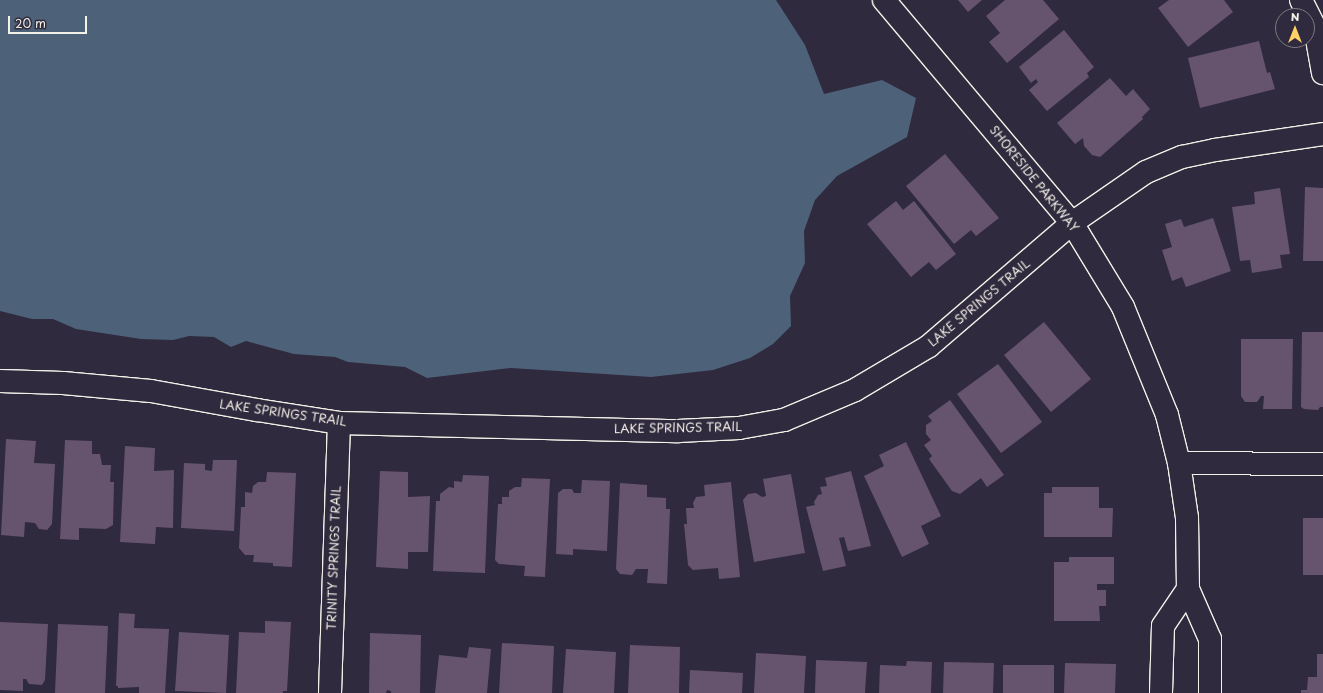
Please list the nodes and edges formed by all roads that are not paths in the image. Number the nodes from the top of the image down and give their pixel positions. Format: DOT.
graph roads {
  1 [pos="884,0"];
  2 [pos="1301,0"];
  3 [pos="1323,73"];
  4 [pos="1323,134"];
  5 [pos="1072,223"];
  6 [pos="0,381"];
  7 [pos="339,423"];
  8 [pos="1179,463"];
  9 [pos="1323,464"];
  10 [pos="1188,589"];
  11 [pos="330,693"];
  12 [pos="1161,693"];
  13 [pos="1210,693"];
  1 -- 5 [label="street, SHORESIDE PARKWAY"];
  2 -- 3 [label="street"];
  4 -- 5 [label="street, LAKE SPRINGS TRAIL"];
  5 -- 7 [label="street, LAKE SPRINGS TRAIL"];
  5 -- 8 [label="street, SHORESIDE PARKWAY"];
  6 -- 7 [label="street, LAKE SPRINGS TRAIL"];
  7 -- 11 [label="street, TRINITY SPRINGS TRAIL"];
  8 -- 9 [label="street"];
  8 -- 10 [label="street, SHORESIDE PARKWAY"];
  10 -- 12 [label="street"];
  10 -- 13 [label="street, SHORESIDE PARKWAY"];
}
